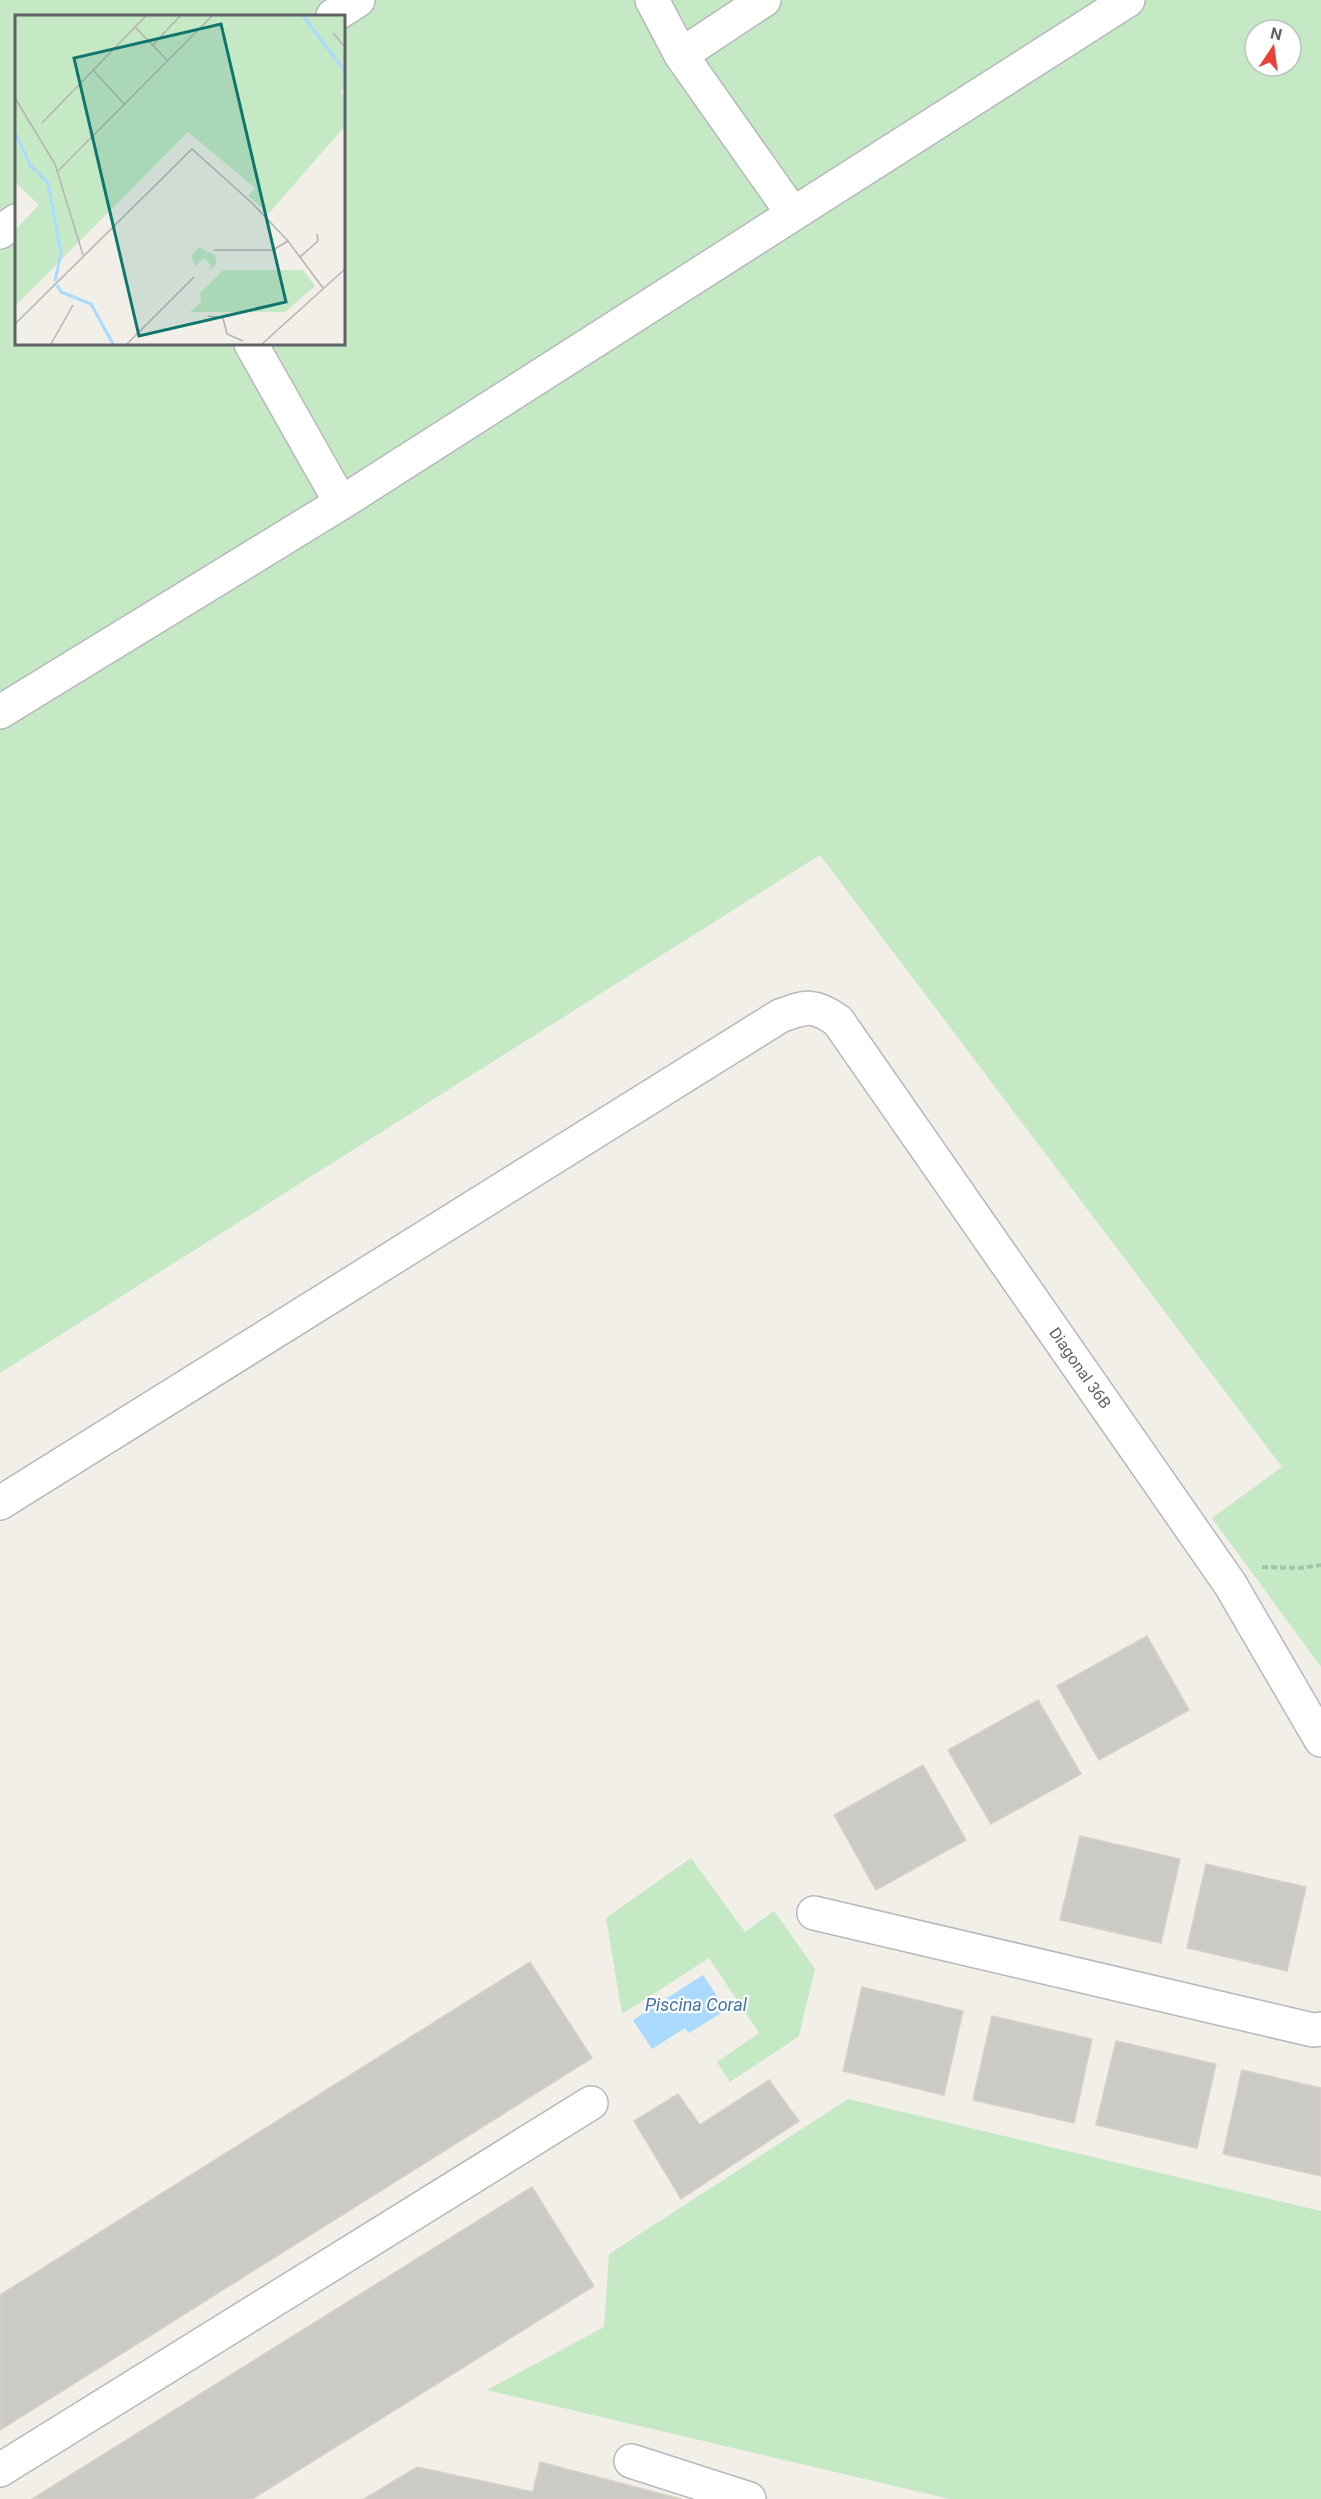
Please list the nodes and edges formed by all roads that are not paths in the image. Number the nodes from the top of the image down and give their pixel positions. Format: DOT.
graph roads {
  1 [pos="358,0"];
  2 [pos="652,0"];
  3 [pos="764,0"];
  4 [pos="1128,0"];
  5 [pos="335,15"];
  6 [pos="681,55"];
  7 [pos="794,214"];
  8 [pos="15,222"];
  9 [pos="0,232"];
  10 [pos="252,345"];
  11 [pos="341,503"];
  12 [pos="0,712"];
  13 [pos="0,1503"];
  14 [pos="1321,1740"];
  15 [pos="814,1913"];
  16 [pos="1321,2029"];
  17 [pos="591,2103"];
  18 [pos="631,2461"];
  19 [pos="0,2470"];
  20 [pos="749,2499"];
  1 -- 5 [label="street"];
  2 -- 6 [label="street"];
  3 -- 6 [label="street"];
  4 -- 7 [label="street"];
  6 -- 7 [label="street"];
  7 -- 11 [label="street"];
  8 -- 9 [label="street"];
  10 -- 11 [label="street"];
  11 -- 12 [label="street"];
  13 -- 14 [label="street, Diagonal 36B"];
  15 -- 16 [label="street"];
  17 -- 19 [label="street"];
  18 -- 20 [label="street"];
}
